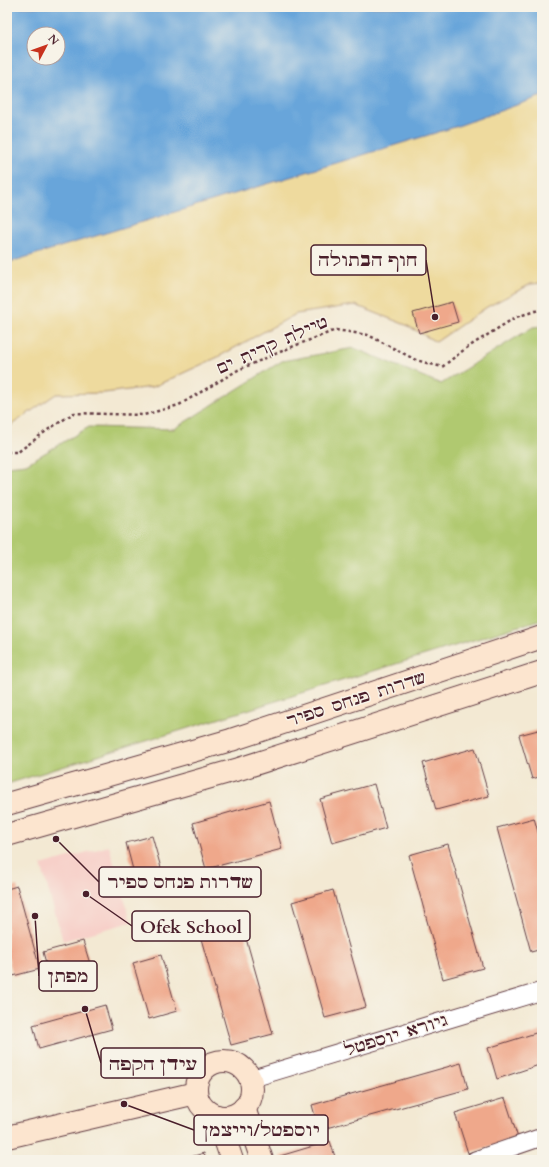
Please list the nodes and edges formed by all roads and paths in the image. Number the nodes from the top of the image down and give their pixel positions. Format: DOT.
graph roads {
  1 [pos="542,309"];
  2 [pos="7,452"];
  3 [pos="542,637"];
  4 [pos="542,672"];
  5 [pos="7,804"];
  6 [pos="7,834"];
  7 [pos="542,991"];
  8 [pos="250,1079"];
  9 [pos="196,1093"];
  10 [pos="244,1108"];
  11 [pos="217,1116"];
  12 [pos="7,1137"];
  13 [pos="542,1137"];
  14 [pos="232,1160"];
  15 [pos="262,1160"];
  16 [pos="475,1160"];
  1 -- 2 [label="path, טיילת קרית ים"];
  3 -- 5 [label="street, שדרות פנחס ספיר"];
  4 -- 6 [label="street, שדרות פנחס ספיר"];
  7 -- 8 [label="street, גיורא יוספטל"];
  8 -- 9 [label="street"];
  8 -- 10 [label="street"];
  9 -- 11 [label="street"];
  9 -- 12 [label="street"];
  10 -- 11 [label="street"];
  10 -- 15 [label="street"];
  11 -- 14 [label="street"];
  13 -- 16 [label="street"];
}
